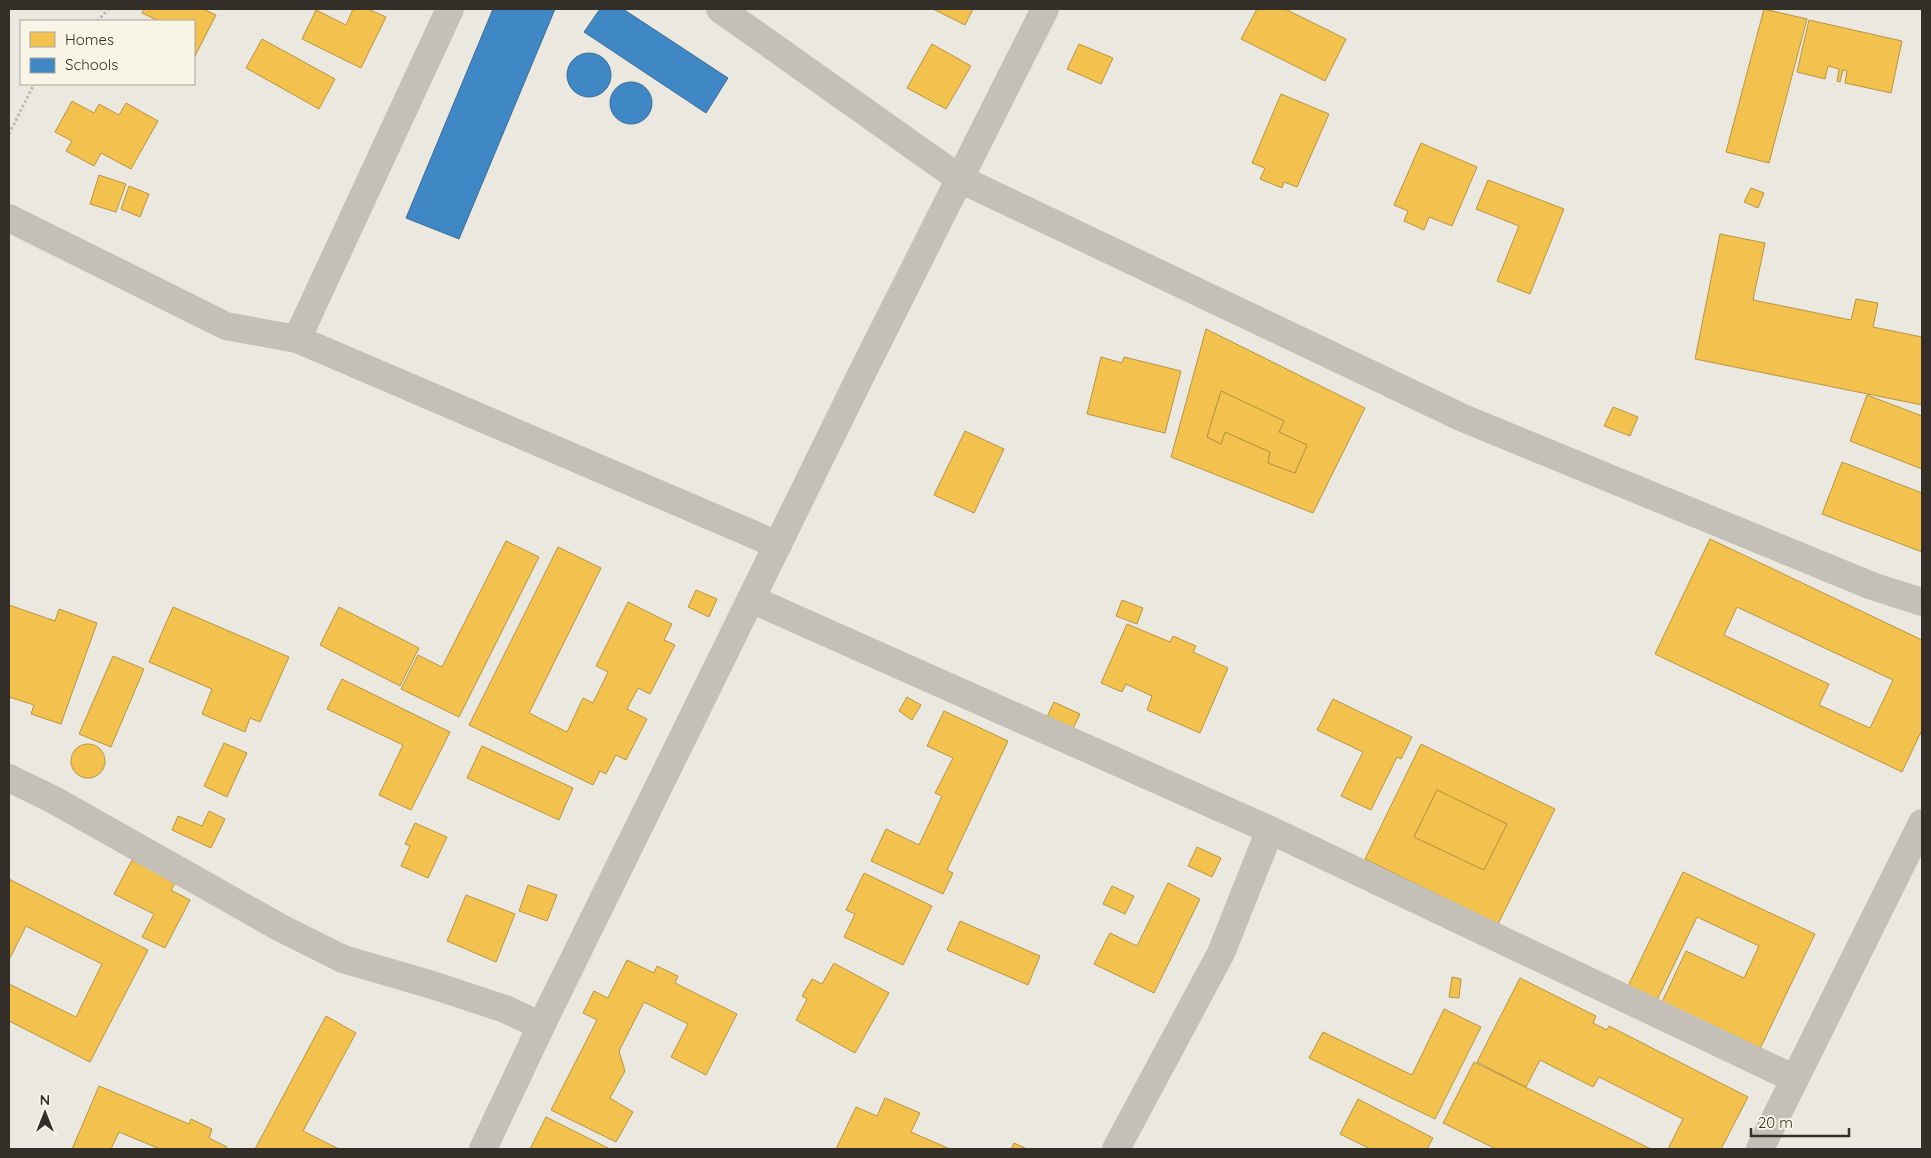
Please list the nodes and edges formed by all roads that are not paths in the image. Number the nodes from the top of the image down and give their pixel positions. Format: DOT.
graph roads {
  1 [pos="450,9"];
  2 [pos="720,9"];
  3 [pos="1045,9"];
  4 [pos="960,179"];
  5 [pos="9,218"];
  6 [pos="297,339"];
  7 [pos="778,545"];
  8 [pos="751,599"];
  9 [pos="1922,602"];
  10 [pos="9,778"];
  11 [pos="1922,823"];
  12 [pos="1270,830"];
  13 [pos="541,1026"];
  14 [pos="1795,1079"];
  15 [pos="482,1149"];
  16 [pos="1116,1149"];
  17 [pos="1760,1149"];
  1 -- 6 [label="street"];
  2 -- 4 [label="street"];
  3 -- 4 [label="street"];
  4 -- 7 [label="street"];
  4 -- 9 [label="street"];
  5 -- 6 [label="street"];
  6 -- 7 [label="street"];
  7 -- 8 [label="street"];
  8 -- 12 [label="street"];
  8 -- 13 [label="street"];
  10 -- 13 [label="street"];
  11 -- 14 [label="street"];
  12 -- 14 [label="street"];
  12 -- 16 [label="street"];
  13 -- 15 [label="street"];
  14 -- 17 [label="street"];
}
